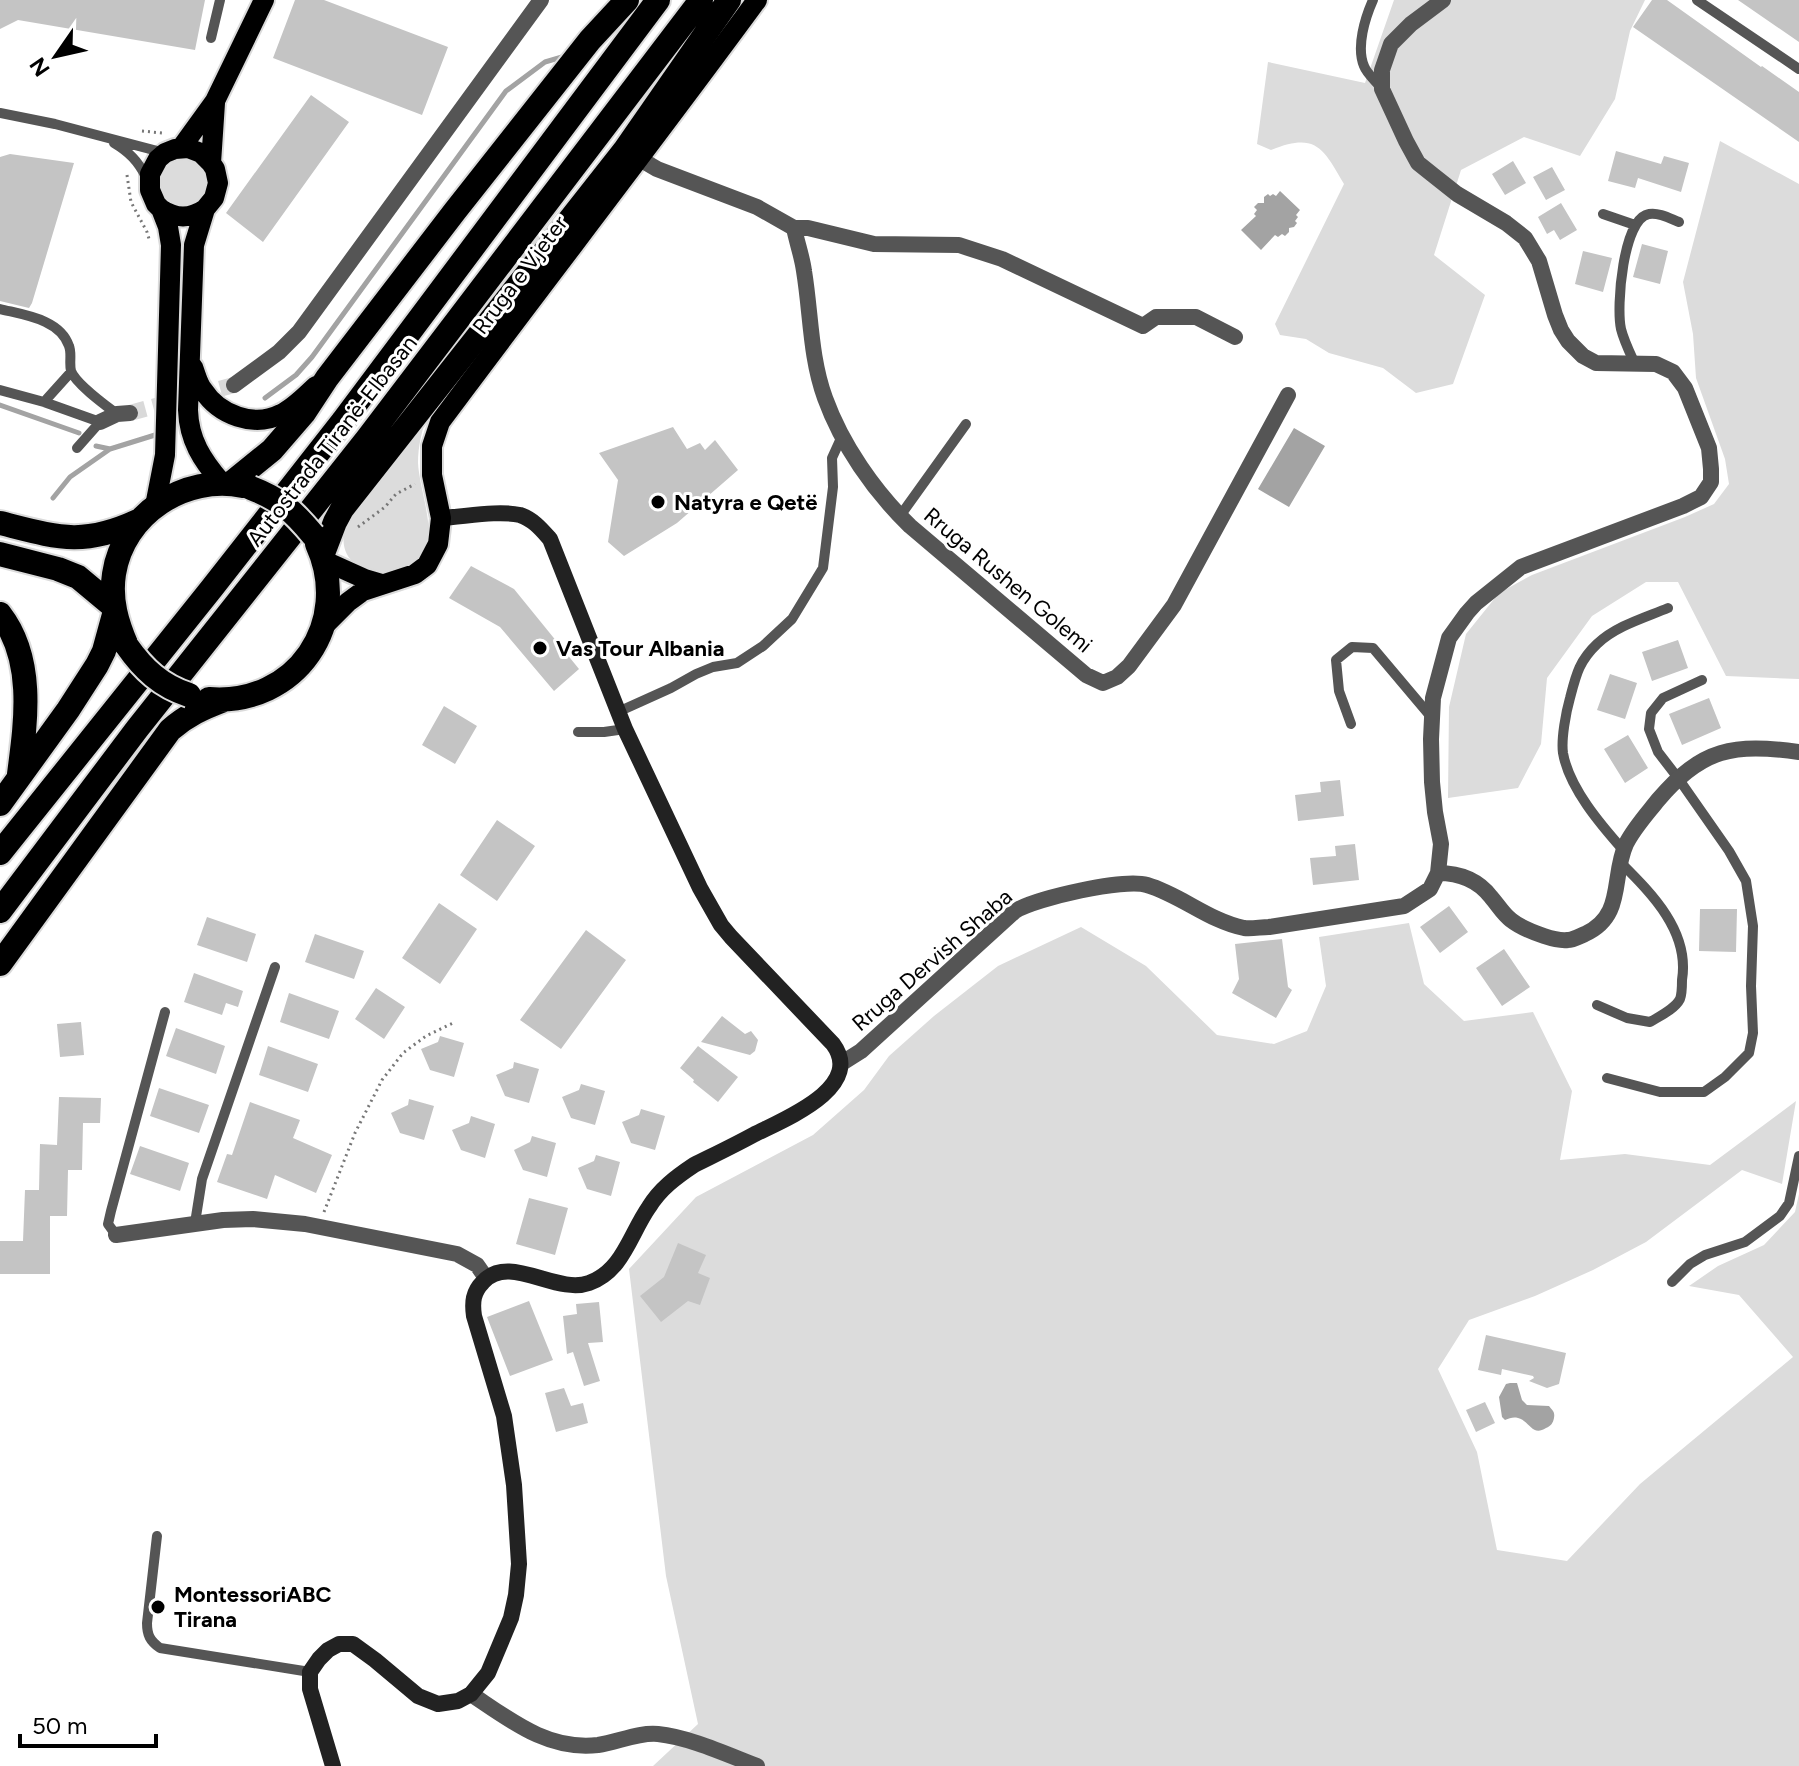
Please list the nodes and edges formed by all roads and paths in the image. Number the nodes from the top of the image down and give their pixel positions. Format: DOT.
graph roads {
  1 [pos="220,0"];
  2 [pos="264,0"];
  3 [pos="541,0"];
  4 [pos="624,0"];
  5 [pos="658,0"];
  6 [pos="701,0"];
  7 [pos="729,0"];
  8 [pos="757,0"];
  9 [pos="1373,0"];
  10 [pos="1443,0"];
  11 [pos="1697,0"];
  12 [pos="211,38"];
  13 [pos="1799,69"];
  14 [pos="1382,89"];
  15 [pos="215,101"];
  16 [pos="0,113"];
  17 [pos="158,129"];
  18 [pos="137,130"];
  19 [pos="106,137"];
  20 [pos="163,146"];
  21 [pos="640,159"];
  22 [pos="136,160"];
  23 [pos="211,163"];
  24 [pos="149,182"];
  25 [pos="161,209"];
  26 [pos="205,209"];
  27 [pos="1603,214"];
  28 [pos="1679,222"];
  29 [pos="1635,225"];
  30 [pos="794,228"];
  31 [pos="150,243"];
  32 [pos="0,309"];
  33 [pos="1235,337"];
  34 [pos="191,359"];
  35 [pos="1635,364"];
  36 [pos="71,372"];
  37 [pos="327,378"];
  38 [pos="234,385"];
  39 [pos="0,390"];
  40 [pos="1288,395"];
  41 [pos="44,402"];
  42 [pos="123,413"];
  43 [pos="100,422"];
  44 [pos="966,424"];
  45 [pos="842,436"];
  46 [pos="77,448"];
  47 [pos="416,477"];
  48 [pos="234,485"];
  49 [pos="146,514"];
  50 [pos="900,516"];
  51 [pos="441,518"];
  52 [pos="0,523"];
  53 [pos="352,531"];
  54 [pos="320,551"];
  55 [pos="0,554"];
  56 [pos="382,584"];
  57 [pos="1668,608"];
  58 [pos="114,609"];
  59 [pos="0,614"];
  60 [pos="322,628"];
  61 [pos="1702,680"];
  62 [pos="224,700"];
  63 [pos="620,711"];
  64 [pos="1432,718"];
  65 [pos="1351,724"];
  66 [pos="625,729"];
  67 [pos="578,732"];
  68 [pos="1799,752"];
  69 [pos="1678,778"];
  70 [pos="19,779"];
  71 [pos="0,804"];
  72 [pos="0,853"];
  73 [pos="1622,856"];
  74 [pos="1438,873"];
  75 [pos="0,911"];
  76 [pos="0,964"];
  77 [pos="275,967"];
  78 [pos="1597,1005"];
  79 [pos="165,1012"];
  80 [pos="453,1023"];
  81 [pos="842,1063"];
  82 [pos="1607,1078"];
  83 [pos="1799,1156"];
  84 [pos="195,1223"];
  85 [pos="320,1227"];
  86 [pos="116,1235"];
  87 [pos="486,1278"];
  88 [pos="1672,1282"];
  89 [pos="157,1536"];
  90 [pos="310,1672"];
  91 [pos="471,1694"];
  92 [pos="333,1766"];
  93 [pos="757,1766"];
  1 -- 12 [label="lane"];
  2 -- 15 [label="main road"];
  3 -- 38 [label="street"];
  4 -- 37 [label="highway"];
  5 -- 72 [label="highway, Autostrada Tiranë-Elbasan"];
  6 -- 75 [label="highway, Autostrada Tiranë-Elbasan"];
  7 -- 54 [label="highway"];
  8 -- 21 [label="main road, Rruga e Vjeter"];
  9 -- 14 [label="lane"];
  10 -- 14 [label="street"];
  11 -- 13 [label="lane"];
  14 -- 35 [label="street"];
  15 -- 20 [label="main road"];
  15 -- 23 [label="main road"];
  16 -- 19 [label="lane"];
  17 -- 20 [label="path"];
  18 -- 20 [label="path"];
  19 -- 20 [label="lane"];
  19 -- 22 [label="lane"];
  20 -- 23 [label="main road"];
  20 -- 24 [label="main road"];
  21 -- 30 [label="street"];
  21 -- 51 [label="main road, Rruga e Vjeter"];
  22 -- 24 [label="lane"];
  22 -- 31 [label="path"];
  23 -- 26 [label="main road"];
  24 -- 25 [label="main road"];
  25 -- 26 [label="main road"];
  25 -- 49 [label="main road"];
  26 -- 34 [label="main road"];
  27 -- 29 [label="lane"];
  28 -- 29 [label="lane"];
  29 -- 35 [label="lane"];
  30 -- 33 [label="street"];
  30 -- 45 [label="street, Rruga Rushen Golemi"];
  32 -- 36 [label="lane"];
  34 -- 37 [label="main road"];
  34 -- 48 [label="main road"];
  35 -- 64 [label="street"];
  36 -- 41 [label="lane"];
  36 -- 42 [label="lane"];
  37 -- 48 [label="highway"];
  39 -- 41 [label="lane"];
  40 -- 50 [label="street, Rruga Rushen Golemi"];
  41 -- 43 [label="lane"];
  42 -- 43 [label="street"];
  43 -- 46 [label="lane"];
  44 -- 50 [label="lane"];
  45 -- 50 [label="street, Rruga Rushen Golemi"];
  45 -- 63 [label="lane"];
  47 -- 53 [label="path"];
  48 -- 49 [label="highway"];
  48 -- 54 [label="highway, bridge"];
  49 -- 52 [label="highway"];
  49 -- 58 [label="highway"];
  51 -- 56 [label="main road, Rruga e Vjeter"];
  51 -- 63 [label="street, Rruga Dervish Shaba"];
  54 -- 56 [label="main road"];
  54 -- 60 [label="highway"];
  55 -- 58 [label="highway"];
  56 -- 60 [label="main road, Rruga e Vjeter"];
  57 -- 73 [label="lane"];
  58 -- 62 [label="highway, bridge"];
  58 -- 70 [label="highway"];
  59 -- 70 [label="highway"];
  60 -- 62 [label="highway"];
  61 -- 69 [label="lane"];
  62 -- 76 [label="highway"];
  63 -- 66 [label="street, Rruga Dervish Shaba"];
  64 -- 65 [label="lane"];
  64 -- 74 [label="street"];
  66 -- 67 [label="lane"];
  66 -- 81 [label="street, Rruga Dervish Shaba"];
  68 -- 69 [label="street"];
  69 -- 73 [label="street"];
  69 -- 82 [label="lane"];
  70 -- 71 [label="highway"];
  73 -- 74 [label="street"];
  73 -- 78 [label="lane"];
  74 -- 81 [label="street, Rruga Dervish Shaba"];
  77 -- 84 [label="lane"];
  79 -- 86 [label="lane"];
  80 -- 85 [label="path"];
  81 -- 87 [label="street"];
  83 -- 88 [label="lane"];
  84 -- 85 [label="street"];
  84 -- 86 [label="street"];
  85 -- 87 [label="street"];
  87 -- 91 [label="street"];
  89 -- 90 [label="lane"];
  90 -- 91 [label="street"];
  90 -- 92 [label="street"];
  91 -- 93 [label="street"];
}
